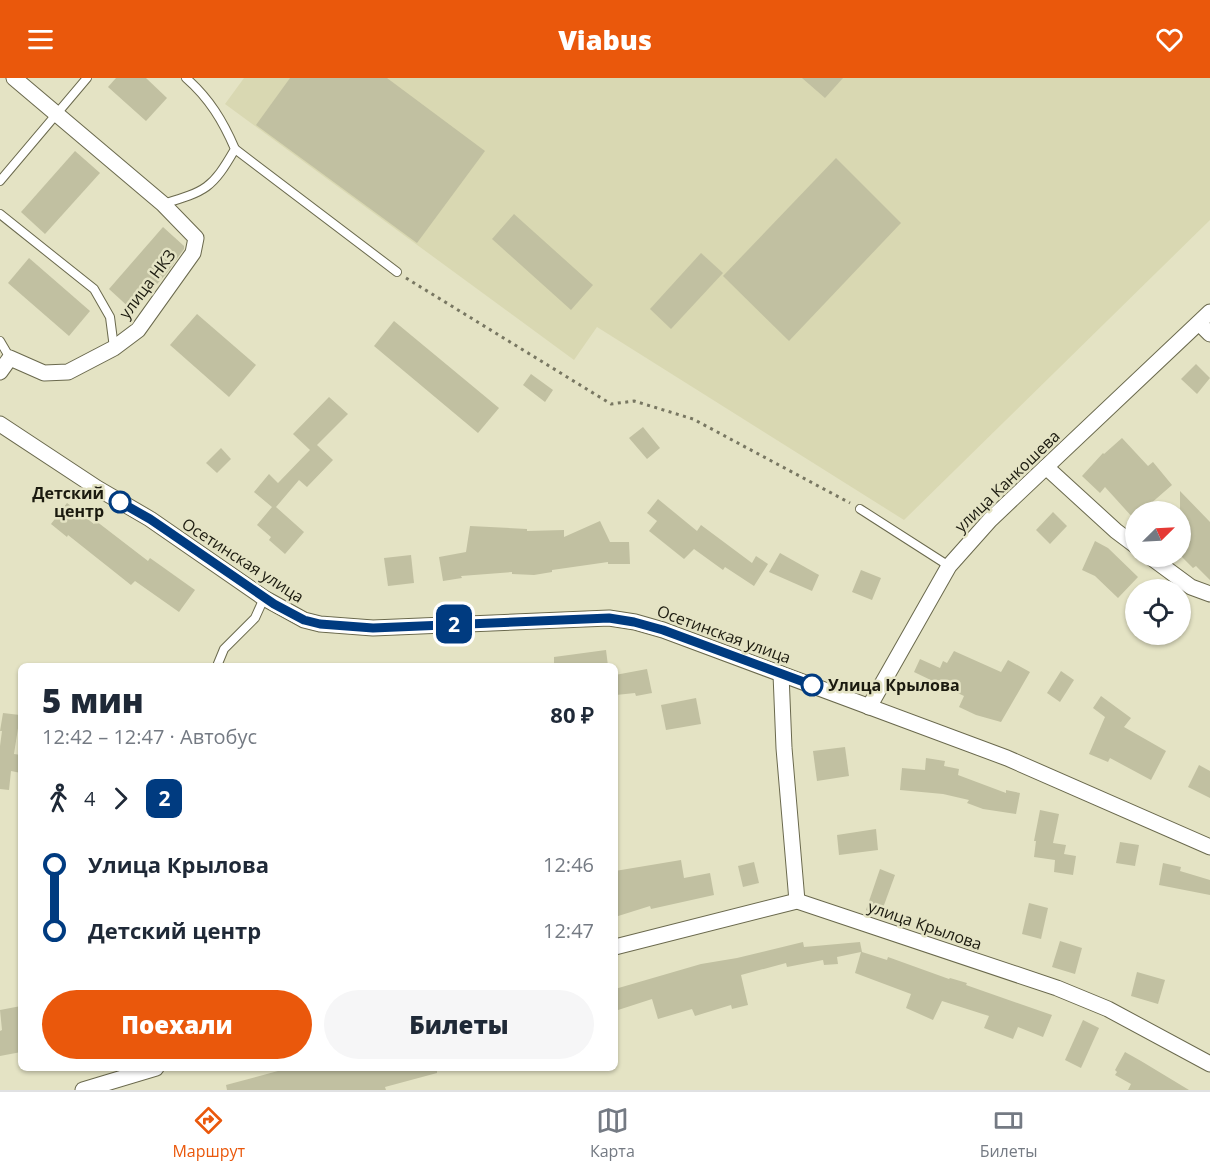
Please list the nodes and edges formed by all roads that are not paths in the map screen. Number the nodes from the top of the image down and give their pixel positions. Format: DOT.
graph roads {
  1 [pos="14,78"];
  2 [pos="87,78"];
  3 [pos="186,78"];
  4 [pos="57,114"];
  5 [pos="235,149"];
  6 [pos="0,181"];
  7 [pos="163,204"];
  8 [pos="0,214"];
  9 [pos="397,272"];
  10 [pos="1210,312"];
  11 [pos="1198,323"];
  12 [pos="1210,334"];
  13 [pos="0,341"];
  14 [pos="114,348"];
  15 [pos="10,358"];
  16 [pos="0,372"];
  17 [pos="0,424"];
  18 [pos="1046,467"];
  19 [pos="860,509"];
  20 [pos="1125,538"];
  21 [pos="949,566"];
  22 [pos="1164,567"];
  23 [pos="1210,594"];
  24 [pos="264,598"];
  25 [pos="218,663"];
  26 [pos="782,674"];
  27 [pos="869,707"];
  28 [pos="1210,847"];
  29 [pos="797,901"];
  30 [pos="618,946"];
  31 [pos="1210,1064"];
  32 [pos="146,1071"];
  33 [pos="83,1090"];
  1 -- 4 [label="street, улица НКЗ"];
  2 -- 4 [label="lane"];
  3 -- 5 [label="lane"];
  4 -- 6 [label="lane"];
  4 -- 7 [label="street, улица НКЗ"];
  5 -- 7 [label="lane"];
  5 -- 9 [label="lane"];
  7 -- 14 [label="street, улица НКЗ"];
  8 -- 14 [label="lane"];
  10 -- 11 [label="street, улица Канкошева"];
  11 -- 12 [label="street"];
  11 -- 18 [label="street, улица Канкошева"];
  13 -- 15 [label="lane"];
  14 -- 15 [label="street, улица НКЗ"];
  15 -- 16 [label="street"];
  17 -- 24 [label="street, Осетинская улица"];
  18 -- 20 [label="street"];
  18 -- 21 [label="street, улица Канкошева"];
  19 -- 21 [label="lane"];
  21 -- 27 [label="street, улица Канкошева"];
  22 -- 23 [label="street"];
  24 -- 25 [label="lane"];
  24 -- 26 [label="street, Осетинская улица"];
  26 -- 27 [label="street, Осетинская улица"];
  26 -- 29 [label="street"];
  27 -- 28 [label="street, Осетинская улица"];
  29 -- 30 [label="street"];
  29 -- 31 [label="street, улица Крылова"];
  32 -- 33 [label="street"];
}
